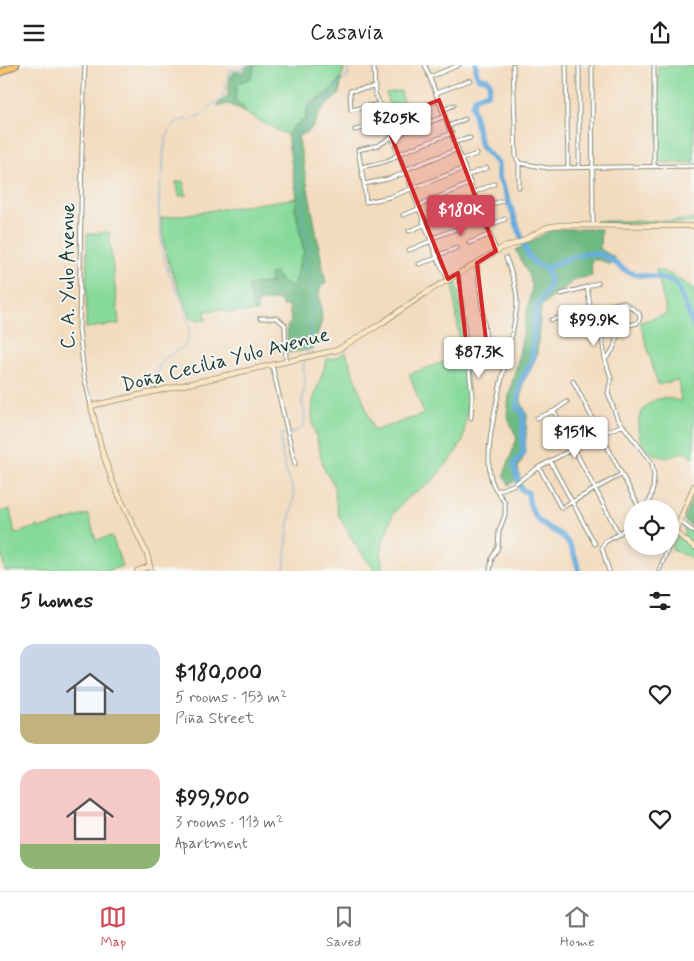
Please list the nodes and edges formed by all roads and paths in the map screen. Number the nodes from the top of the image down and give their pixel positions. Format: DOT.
graph roads {
  1 [pos="16,65"];
  2 [pos="85,65"];
  3 [pos="374,65"];
  4 [pos="425,65"];
  5 [pos="459,65"];
  6 [pos="513,65"];
  7 [pos="566,65"];
  8 [pos="580,65"];
  9 [pos="592,65"];
  10 [pos="654,65"];
  11 [pos="0,73"];
  12 [pos="430,77"];
  13 [pos="470,80"];
  14 [pos="375,87"];
  15 [pos="436,93"];
  16 [pos="439,100"];
  17 [pos="379,104"];
  18 [pos="454,105"];
  19 [pos="443,110"];
  20 [pos="445,116"];
  21 [pos="465,119"];
  22 [pos="385,121"];
  23 [pos="449,126"];
  24 [pos="355,130"];
  25 [pos="452,133"];
  26 [pos="392,137"];
  27 [pos="470,137"];
  28 [pos="455,142"];
  29 [pos="458,149"];
  30 [pos="398,153"];
  31 [pos="477,154"];
  32 [pos="462,159"];
  33 [pos="519,163"];
  34 [pos="694,166"];
  35 [pos="361,167"];
  36 [pos="568,167"];
  37 [pos="579,167"];
  38 [pos="593,167"];
  39 [pos="654,167"];
  40 [pos="465,168"];
  41 [pos="487,168"];
  42 [pos="404,171"];
  43 [pos="468,175"];
  44 [pos="471,183"];
  45 [pos="364,184"];
  46 [pos="494,184"];
  47 [pos="519,187"];
  48 [pos="412,189"];
  49 [pos="475,192"];
  50 [pos="478,201"];
  51 [pos="502,201"];
  52 [pos="419,207"];
  53 [pos="481,208"];
  54 [pos="403,215"];
  55 [pos="485,218"];
  56 [pos="505,219"];
  57 [pos="424,224"];
  58 [pos="593,225"];
  59 [pos="488,226"];
  60 [pos="694,226"];
  61 [pos="409,231"];
  62 [pos="491,234"];
  63 [pos="430,240"];
  64 [pos="469,243"];
  65 [pos="457,248"];
  66 [pos="408,250"];
  67 [pos="496,251"];
  68 [pos="436,257"];
  69 [pos="506,258"];
  70 [pos="477,263"];
  71 [pos="419,264"];
  72 [pos="458,273"];
  73 [pos="447,280"];
  74 [pos="598,283"];
  75 [pos="587,287"];
  76 [pos="561,294"];
  77 [pos="591,309"];
  78 [pos="260,318"];
  79 [pos="551,320"];
  80 [pos="618,328"];
  81 [pos="601,332"];
  82 [pos="466,341"];
  83 [pos="605,359"];
  84 [pos="286,361"];
  85 [pos="272,365"];
  86 [pos="573,381"];
  87 [pos="567,402"];
  88 [pos="91,406"];
  89 [pos="554,411"];
  90 [pos="471,418"];
  91 [pos="537,418"];
  92 [pos="622,425"];
  93 [pos="601,434"];
  94 [pos="575,449"];
  95 [pos="550,461"];
  96 [pos="295,464"];
  97 [pos="539,467"];
  98 [pos="622,474"];
  99 [pos="694,486"];
  100 [pos="596,488"];
  101 [pos="497,491"];
  102 [pos="636,500"];
  103 [pos="650,500"];
  104 [pos="572,502"];
  105 [pos="680,521"];
  106 [pos="624,529"];
  107 [pos="694,532"];
  108 [pos="619,534"];
  109 [pos="679,535"];
  110 [pos="595,544"];
  111 [pos="694,547"];
  112 [pos="666,555"];
  113 [pos="152,569"];
  114 [pos="137,571"];
  115 [pos="490,571"];
  116 [pos="609,571"];
  117 [pos="659,571"];
  1 -- 11 [label="highway"];
  2 -- 88 [label="street, C. A. Yulo Avenue"];
  3 -- 14 [label="street"];
  4 -- 12 [label="street"];
  5 -- 12 [label="street"];
  6 -- 33 [label="street"];
  7 -- 36 [label="street"];
  8 -- 37 [label="street"];
  9 -- 38 [label="street"];
  10 -- 39 [label="street"];
  12 -- 15 [label="street"];
  13 -- 15 [label="street"];
  14 -- 17 [label="street"];
  14 -- 17 [label="street"];
  15 -- 16 [label="street"];
  16 -- 19 [label="street"];
  16 -- 22 [label="street"];
  17 -- 22 [label="street"];
  18 -- 19 [label="street"];
  19 -- 20 [label="street"];
  20 -- 23 [label="street"];
  20 -- 26 [label="street"];
  21 -- 23 [label="street"];
  22 -- 24 [label="street"];
  22 -- 26 [label="street"];
  23 -- 25 [label="street"];
  25 -- 28 [label="street"];
  25 -- 30 [label="street"];
  26 -- 30 [label="street"];
  26 -- 35 [label="street"];
  27 -- 28 [label="street"];
  28 -- 29 [label="street"];
  29 -- 32 [label="street"];
  29 -- 42 [label="street"];
  30 -- 35 [label="street"];
  30 -- 42 [label="street"];
  31 -- 32 [label="street"];
  32 -- 40 [label="street"];
  33 -- 36 [label="street"];
  33 -- 47 [label="street"];
  34 -- 39 [label="street"];
  35 -- 45 [label="street"];
  36 -- 37 [label="street"];
  37 -- 38 [label="street"];
  38 -- 39 [label="street"];
  38 -- 58 [label="street"];
  40 -- 43 [label="street"];
  40 -- 48 [label="street"];
  41 -- 43 [label="street"];
  42 -- 45 [label="street"];
  42 -- 48 [label="street"];
  43 -- 44 [label="street"];
  44 -- 49 [label="street"];
  44 -- 52 [label="street"];
  45 -- 48 [label="street"];
  46 -- 49 [label="street"];
  48 -- 52 [label="street"];
  49 -- 50 [label="street"];
  50 -- 53 [label="street"];
  50 -- 57 [label="street"];
  51 -- 53 [label="street"];
  52 -- 54 [label="street"];
  52 -- 57 [label="street"];
  53 -- 55 [label="street"];
  55 -- 59 [label="street"];
  55 -- 63 [label="street"];
  56 -- 59 [label="street"];
  57 -- 61 [label="street"];
  57 -- 63 [label="street"];
  58 -- 60 [label="main road, Doña Cecilia Yulo Avenue"];
  58 -- 67 [label="main road, Doña Cecilia Yulo Avenue"];
  59 -- 62 [label="street"];
  62 -- 64 [label="street"];
  62 -- 67 [label="street"];
  63 -- 66 [label="street"];
  63 -- 68 [label="street"];
  65 -- 68 [label="street"];
  67 -- 70 [label="main road, Doña Cecilia Yulo Avenue"];
  68 -- 71 [label="street"];
  68 -- 73 [label="street"];
  69 -- 101 [label="street"];
  70 -- 72 [label="main road, Doña Cecilia Yulo Avenue"];
  70 -- 82 [label="street"];
  72 -- 73 [label="main road, Doña Cecilia Yulo Avenue"];
  72 -- 82 [label="street"];
  73 -- 84 [label="main road, Doña Cecilia Yulo Avenue"];
  74 -- 75 [label="street"];
  75 -- 76 [label="street"];
  75 -- 77 [label="street"];
  77 -- 79 [label="street"];
  77 -- 80 [label="street"];
  77 -- 81 [label="street"];
  78 -- 84 [label="street"];
  80 -- 81 [label="street"];
  80 -- 83 [label="street"];
  81 -- 83 [label="street"];
  82 -- 90 [label="street"];
  83 -- 92 [label="street"];
  84 -- 85 [label="main road, Doña Cecilia Yulo Avenue"];
  85 -- 88 [label="main road, Doña Cecilia Yulo Avenue"];
  85 -- 96 [label="street"];
  86 -- 93 [label="street"];
  87 -- 89 [label="street"];
  88 -- 113 [label="main road, C. A. Yulo Avenue"];
  89 -- 91 [label="street"];
  89 -- 94 [label="street"];
  92 -- 93 [label="street"];
  92 -- 103 [label="street"];
  93 -- 94 [label="street"];
  93 -- 98 [label="street"];
  94 -- 95 [label="street"];
  94 -- 100 [label="street"];
  95 -- 97 [label="street"];
  95 -- 104 [label="street"];
  97 -- 101 [label="street"];
  97 -- 104 [label="street"];
  98 -- 100 [label="street"];
  98 -- 102 [label="street"];
  99 -- 105 [label="main road"];
  100 -- 104 [label="street"];
  100 -- 108 [label="street"];
  101 -- 115 [label="street"];
  104 -- 110 [label="street"];
  105 -- 107 [label="street"];
  106 -- 108 [label="street"];
  108 -- 116 [label="street"];
  109 -- 111 [label="main road"];
  112 -- 117 [label="street"];
  113 -- 114 [label="main road"];
}
